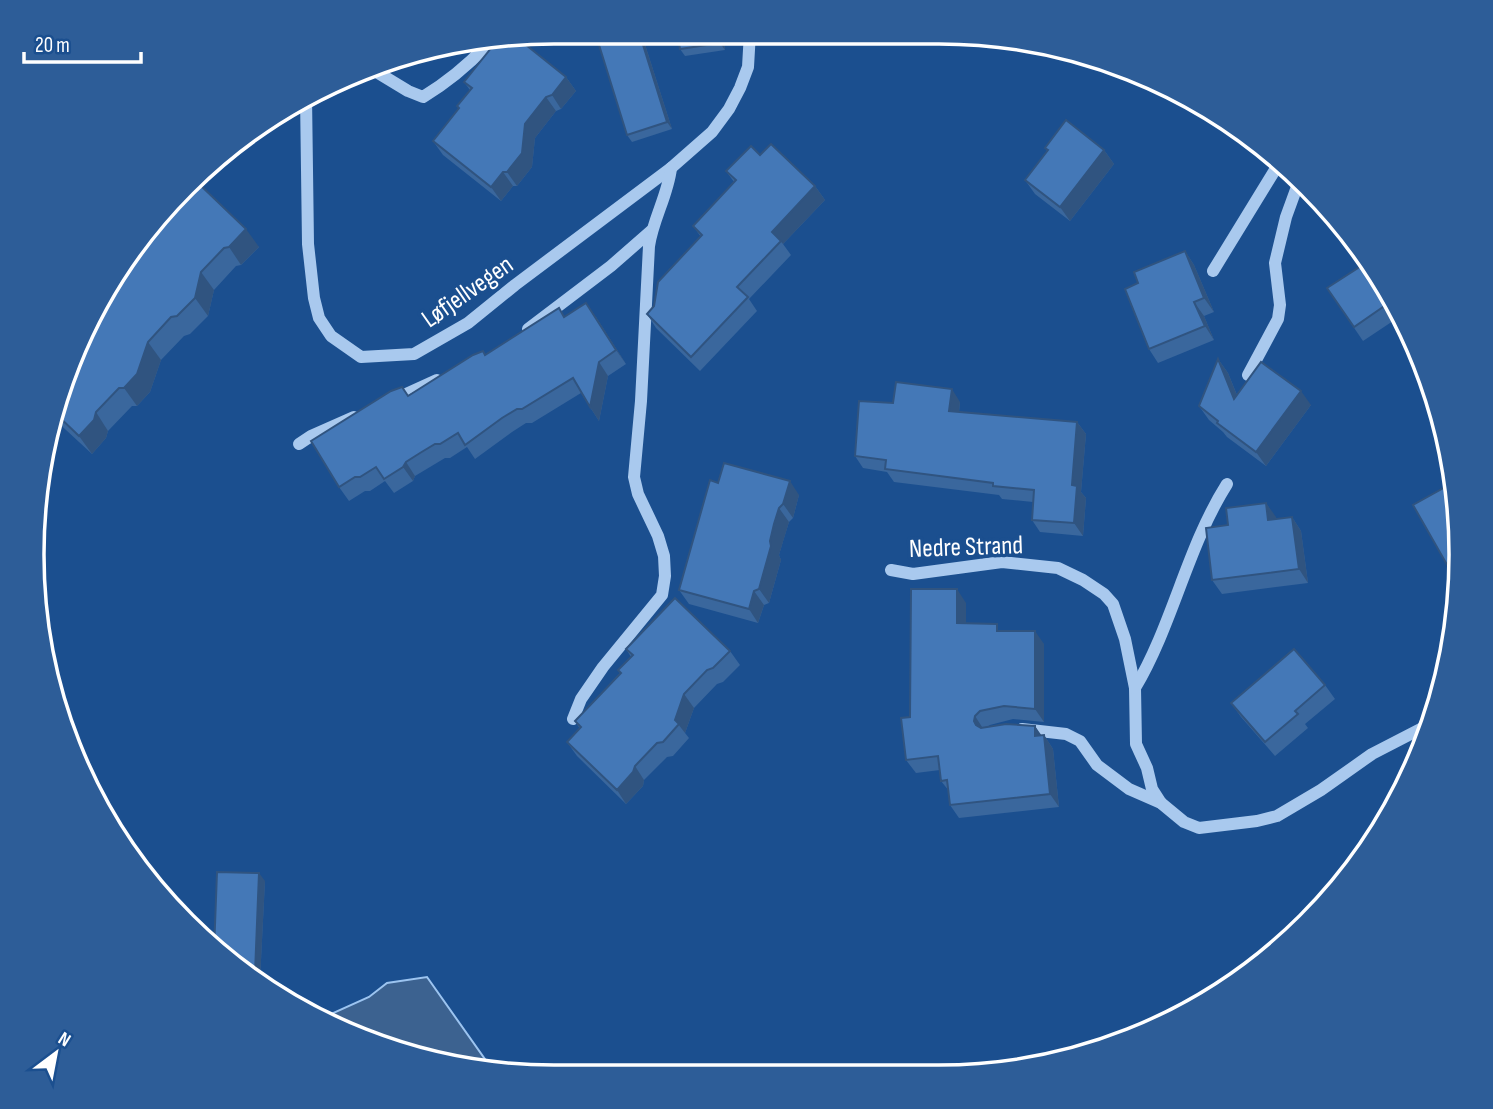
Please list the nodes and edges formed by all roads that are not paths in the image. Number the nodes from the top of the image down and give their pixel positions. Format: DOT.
graph roads {
  1 [pos="749,44"];
  2 [pos="484,49"];
  3 [pos="381,75"];
  4 [pos="306,108"];
  5 [pos="671,168"];
  6 [pos="1275,170"];
  7 [pos="1296,189"];
  8 [pos="651,231"];
  9 [pos="1213,271"];
  10 [pos="512,340"];
  11 [pos="1248,375"];
  12 [pos="443,377"];
  13 [pos="299,444"];
  14 [pos="1227,484"];
  15 [pos="891,570"];
  16 [pos="1135,688"];
  17 [pos="573,719"];
  18 [pos="1004,730"];
  19 [pos="1418,730"];
  20 [pos="1161,803"];
  1 -- 5 [label="street, Løfjellvegen"];
  2 -- 3 [label="street"];
  4 -- 5 [label="street, Løfjellvegen"];
  5 -- 8 [label="street"];
  6 -- 9 [label="street"];
  7 -- 11 [label="street"];
  8 -- 10 [label="street"];
  8 -- 17 [label="street"];
  12 -- 13 [label="street"];
  14 -- 16 [label="street, Nedre Strand"];
  15 -- 16 [label="street, Nedre Strand"];
  16 -- 20 [label="street, Nedre Strand"];
  18 -- 20 [label="street"];
  19 -- 20 [label="street"];
}
